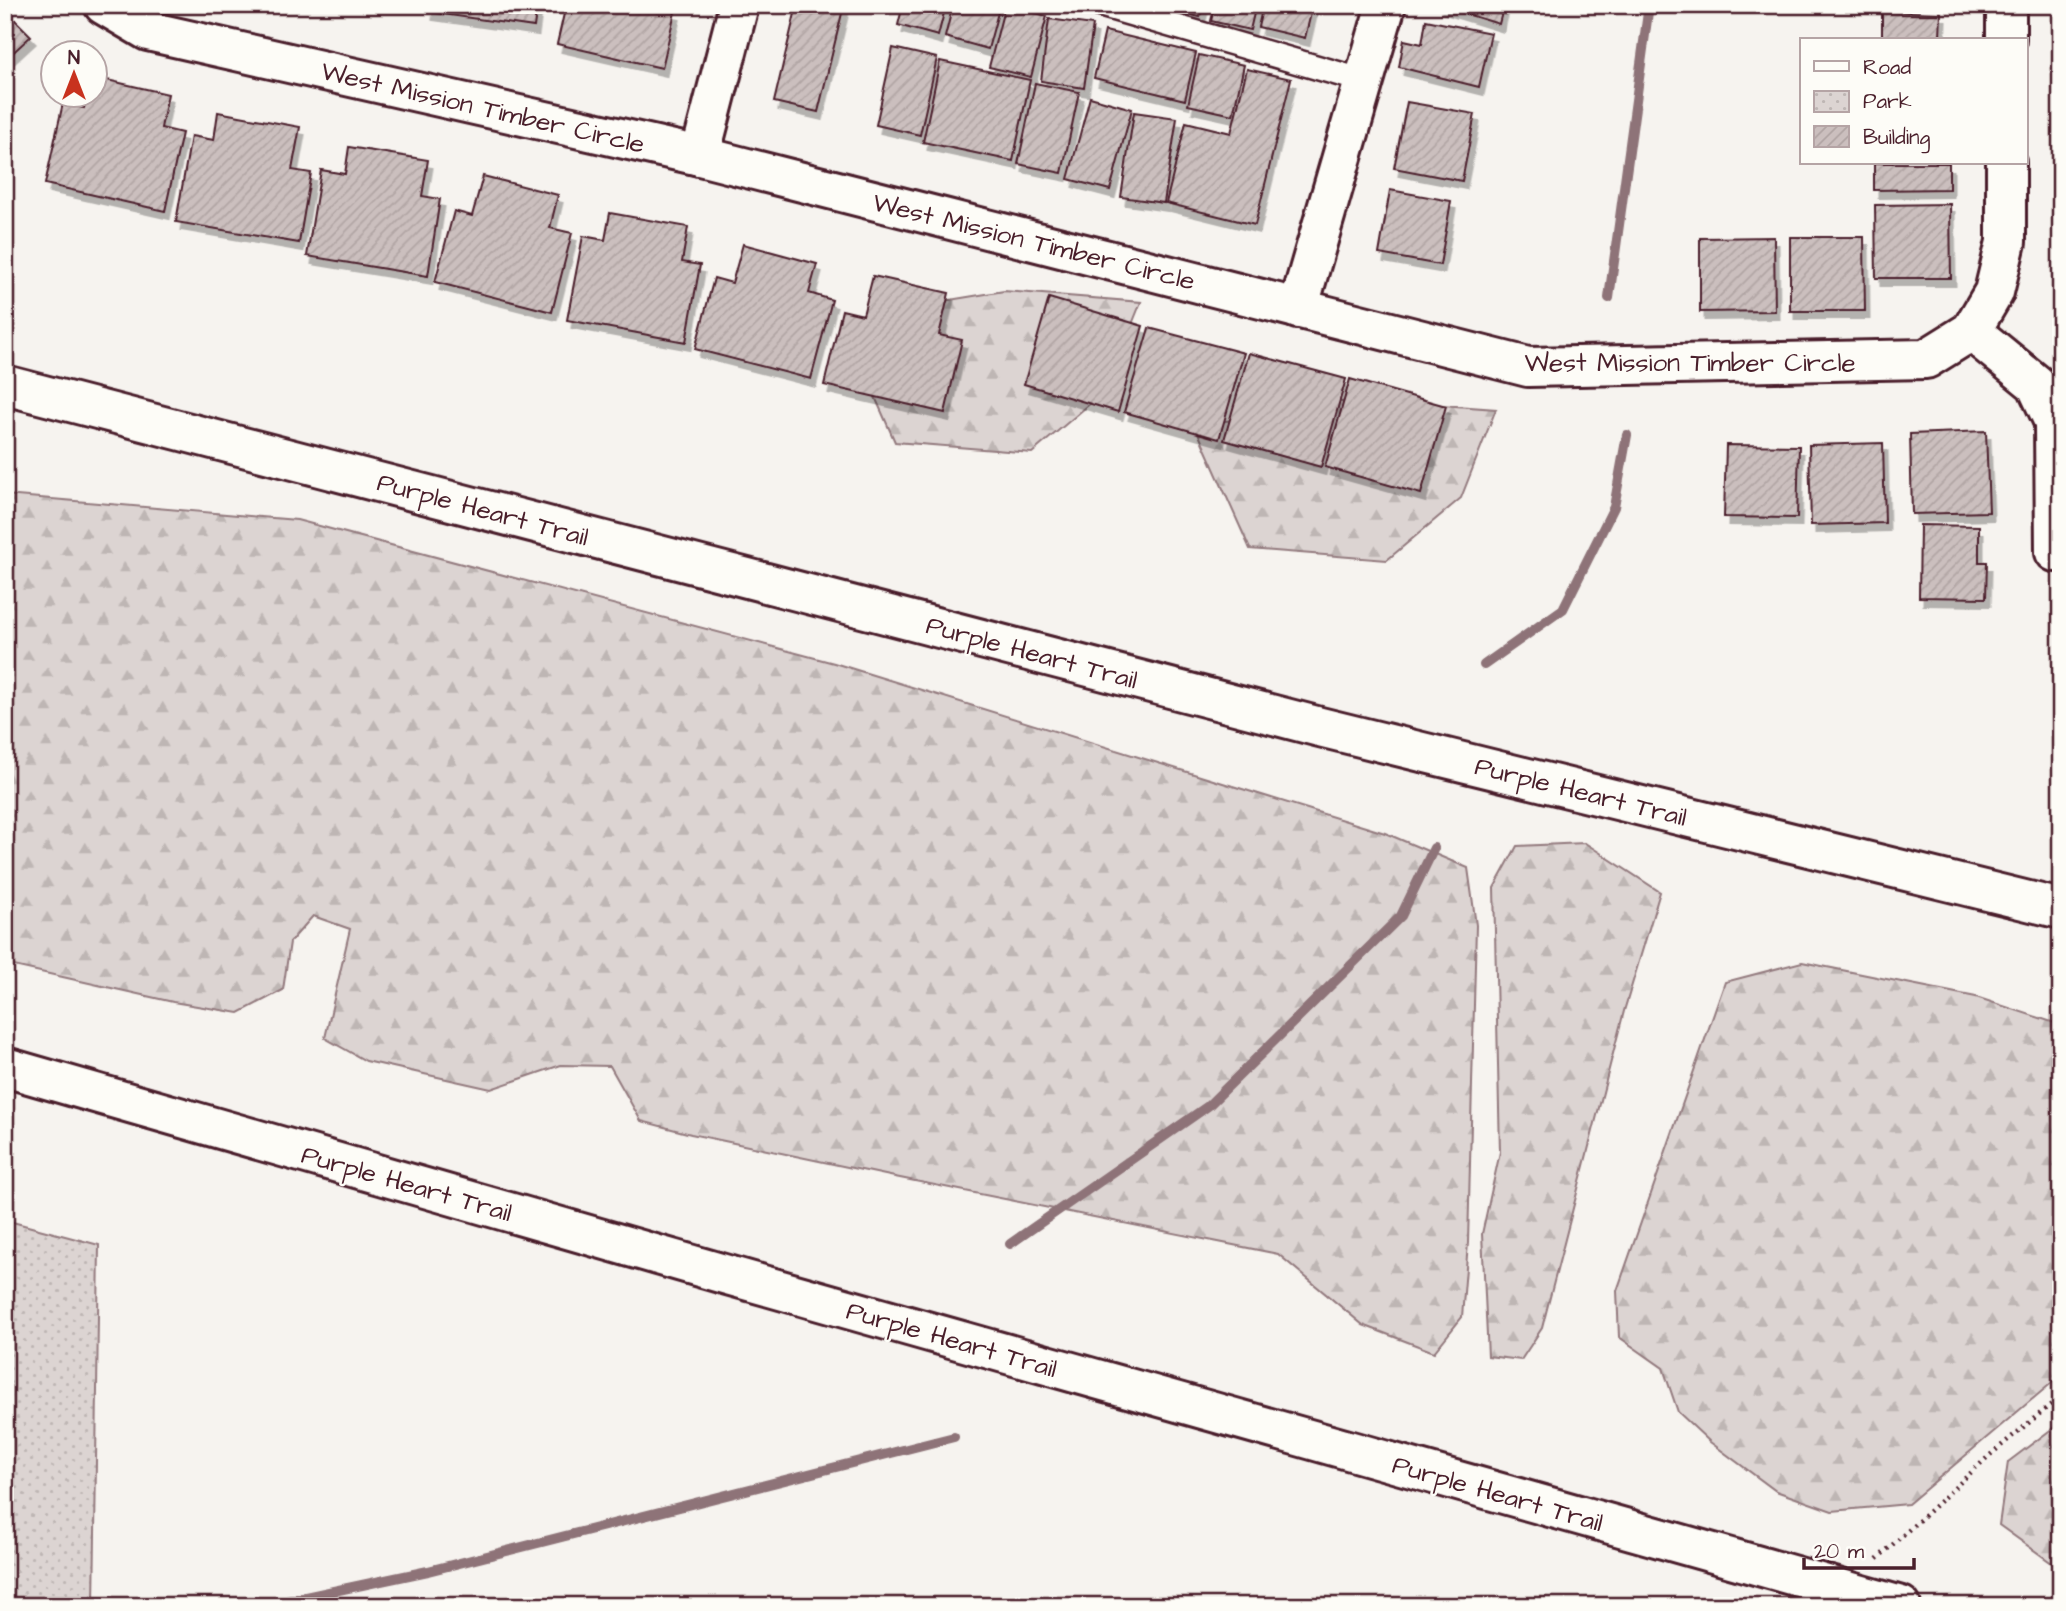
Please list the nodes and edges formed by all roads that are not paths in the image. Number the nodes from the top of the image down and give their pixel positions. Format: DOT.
graph roads {
  1 [pos="104,5"];
  2 [pos="739,5"];
  3 [pos="1101,5"];
  4 [pos="1386,5"];
  5 [pos="2006,5"];
  6 [pos="2006,38"];
  7 [pos="1364,81"];
  8 [pos="699,156"];
  9 [pos="2006,164"];
  10 [pos="1298,309"];
  11 [pos="1971,331"];
  12 [pos="5,385"];
  13 [pos="2056,552"];
  14 [pos="2061,909"];
  15 [pos="5,1067"];
  16 [pos="1900,1606"];
  1 -- 8 [label="main road, West Mission Timber Circle"];
  2 -- 8 [label="main road"];
  3 -- 7 [label="lane"];
  4 -- 7 [label="main road"];
  5 -- 6 [label="main road"];
  7 -- 10 [label="main road"];
  8 -- 10 [label="main road, West Mission Timber Circle"];
  9 -- 11 [label="main road, West Mission Timber Circle"];
  10 -- 11 [label="main road, West Mission Timber Circle"];
  11 -- 13 [label="main road"];
  12 -- 14 [label="main road, Purple Heart Trail"];
  15 -- 16 [label="main road, Purple Heart Trail"];
}
